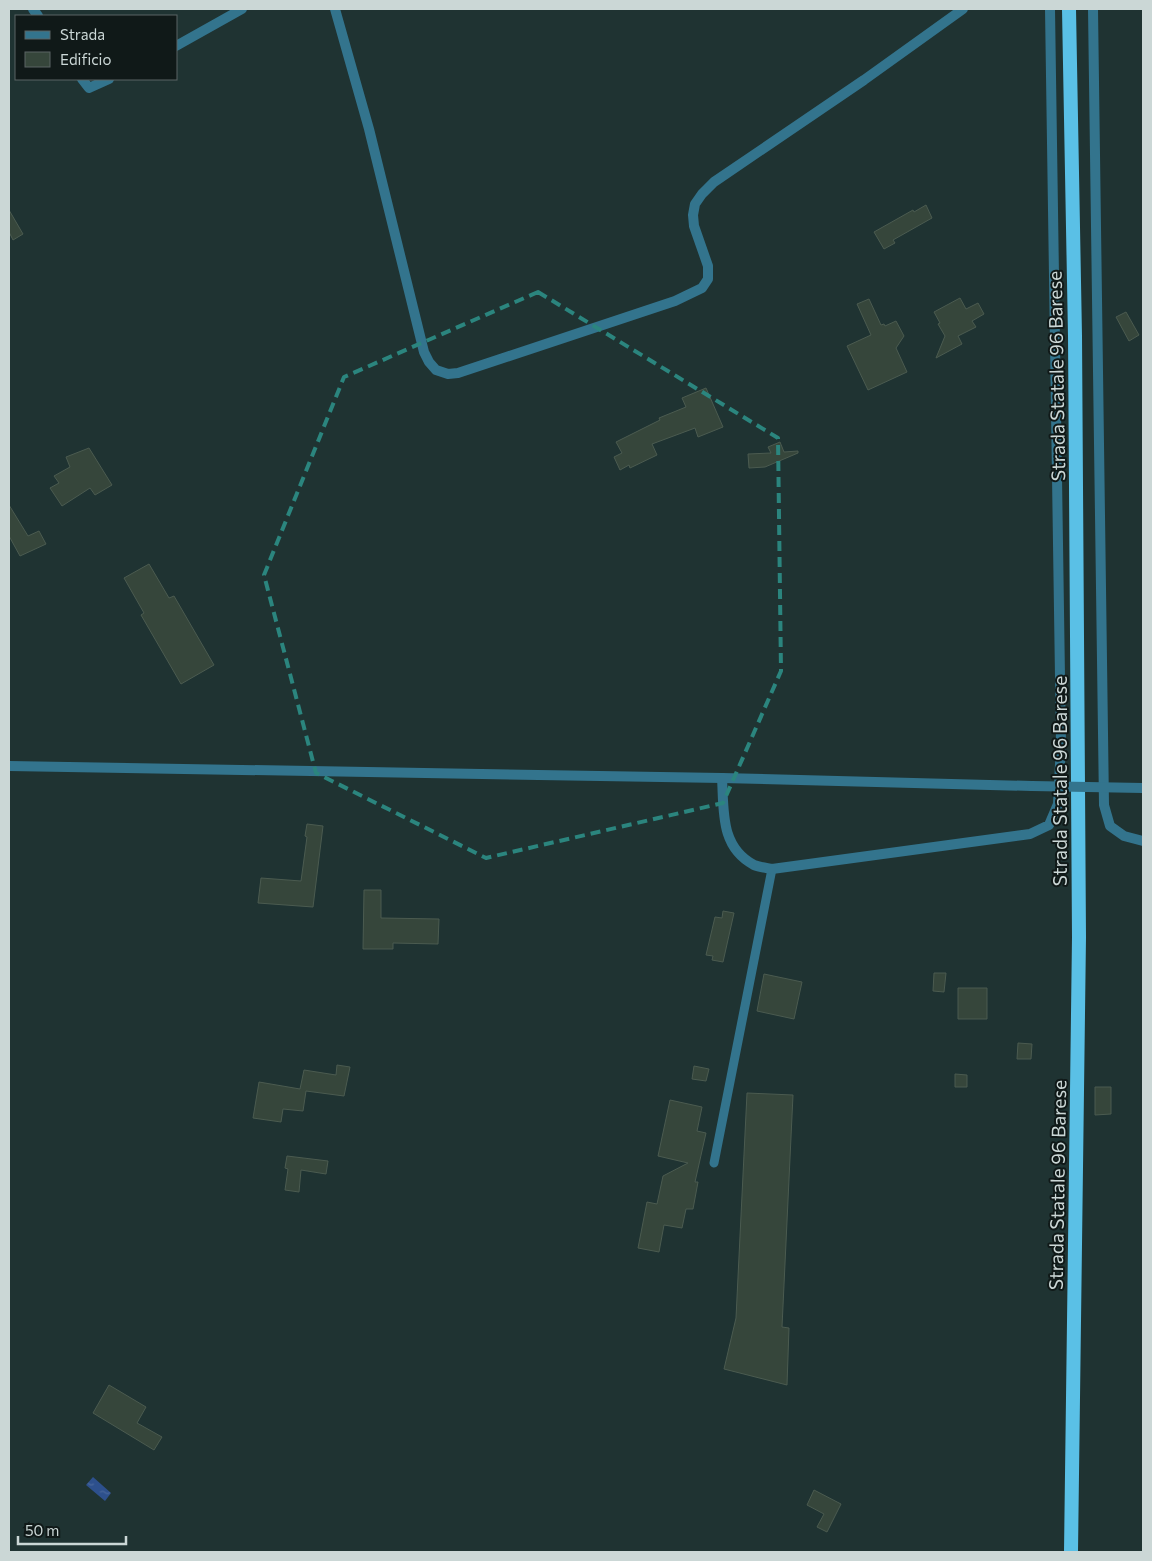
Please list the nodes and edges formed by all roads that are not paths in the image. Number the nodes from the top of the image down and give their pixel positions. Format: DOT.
graph roads {
  1 [pos="242,9"];
  2 [pos="335,9"];
  3 [pos="963,9"];
  4 [pos="1050,9"];
  5 [pos="1069,9"];
  6 [pos="1093,9"];
  7 [pos="178,45"];
  8 [pos="83,80"];
  9 [pos="107,80"];
  10 [pos="9,766"];
  11 [pos="722,778"];
  12 [pos="1143,788"];
  13 [pos="1143,841"];
  14 [pos="772,869"];
  15 [pos="714,1163"];
  16 [pos="1071,1552"];
  1 -- 7 [label="street"];
  2 -- 3 [label="street"];
  4 -- 14 [label="street"];
  5 -- 16 [label="highway, Strada Statale 96 Barese"];
  6 -- 13 [label="street"];
  8 -- 9 [label="street"];
  10 -- 11 [label="street"];
  11 -- 12 [label="street, bridge"];
  11 -- 14 [label="street"];
  14 -- 15 [label="lane"];
}
